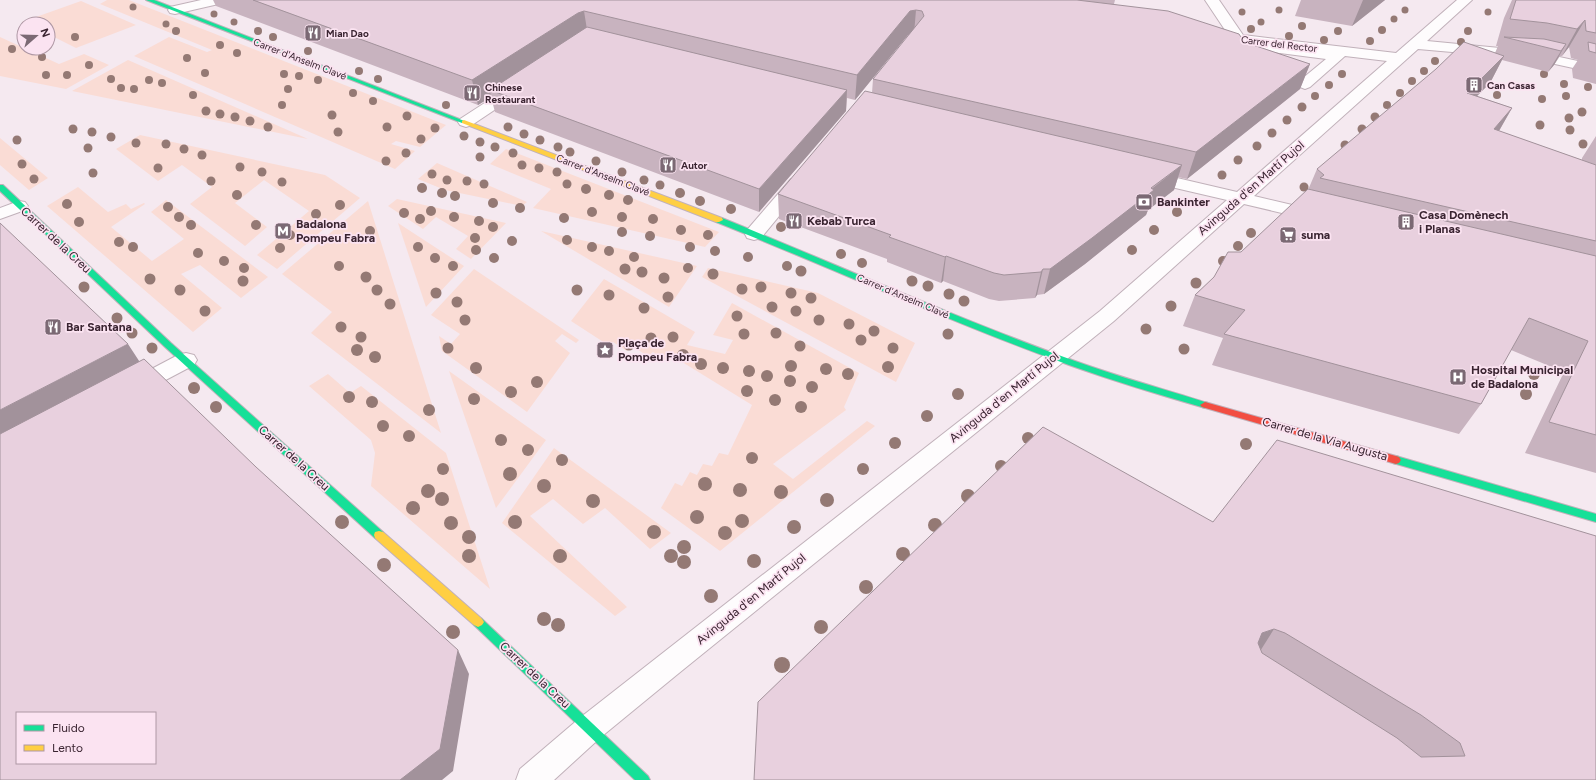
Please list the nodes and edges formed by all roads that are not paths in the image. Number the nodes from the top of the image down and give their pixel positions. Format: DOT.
graph roads {
  1 [pos="148,0"];
  2 [pos="218,0"];
  3 [pos="1212,0"];
  4 [pos="1465,0"];
  5 [pos="175,10"];
  6 [pos="1199,34"];
  7 [pos="1238,38"];
  8 [pos="1414,44"];
  9 [pos="1338,56"];
  10 [pos="1398,58"];
  11 [pos="1596,69"];
  12 [pos="530,80"];
  13 [pos="466,122"];
  14 [pos="809,168"];
  15 [pos="1132,172"];
  16 [pos="0,187"];
  17 [pos="1241,198"];
  18 [pos="19,206"];
  19 [pos="0,214"];
  20 [pos="1333,220"];
  21 [pos="754,234"];
  22 [pos="1054,357"];
  23 [pos="186,360"];
  24 [pos="117,397"];
  25 [pos="1596,518"];
  26 [pos="591,727"];
  27 [pos="531,780"];
  28 [pos="644,780"];
  1 -- 5 [label="main road, Carrer d'Anselm Clavé"];
  2 -- 5 [label="street"];
  3 -- 7 [label="street"];
  4 -- 8 [label="street, Avinguda d'en Martí Pujol"];
  5 -- 13 [label="main road, Carrer d'Anselm Clavé"];
  6 -- 7 [label="street, Carrer del Rector"];
  7 -- 10 [label="street, Carrer del Rector"];
  8 -- 10 [label="street, Avinguda d'en Martí Pujol"];
  8 -- 11 [label="street"];
  9 -- 9 [label="street"];
  10 -- 17 [label="street, Avinguda d'en Martí Pujol"];
  12 -- 13 [label="street"];
  13 -- 21 [label="main road, Carrer d'Anselm Clavé"];
  14 -- 21 [label="street"];
  15 -- 17 [label="street"];
  16 -- 18 [label="main road, Carrer de la Creu"];
  17 -- 20 [label="street"];
  17 -- 22 [label="street, Avinguda d'en Martí Pujol"];
  18 -- 19 [label="street"];
  18 -- 23 [label="main road, Carrer de la Creu"];
  21 -- 22 [label="main road, Carrer d'Anselm Clavé"];
  22 -- 25 [label="main road, Carrer de la Via Augusta"];
  22 -- 26 [label="street, Avinguda d'en Martí Pujol"];
  23 -- 24 [label="street"];
  23 -- 26 [label="main road, Carrer de la Creu"];
  26 -- 27 [label="street, Avinguda d'en Martí Pujol"];
  26 -- 28 [label="main road, Carrer de la Creu"];
}
